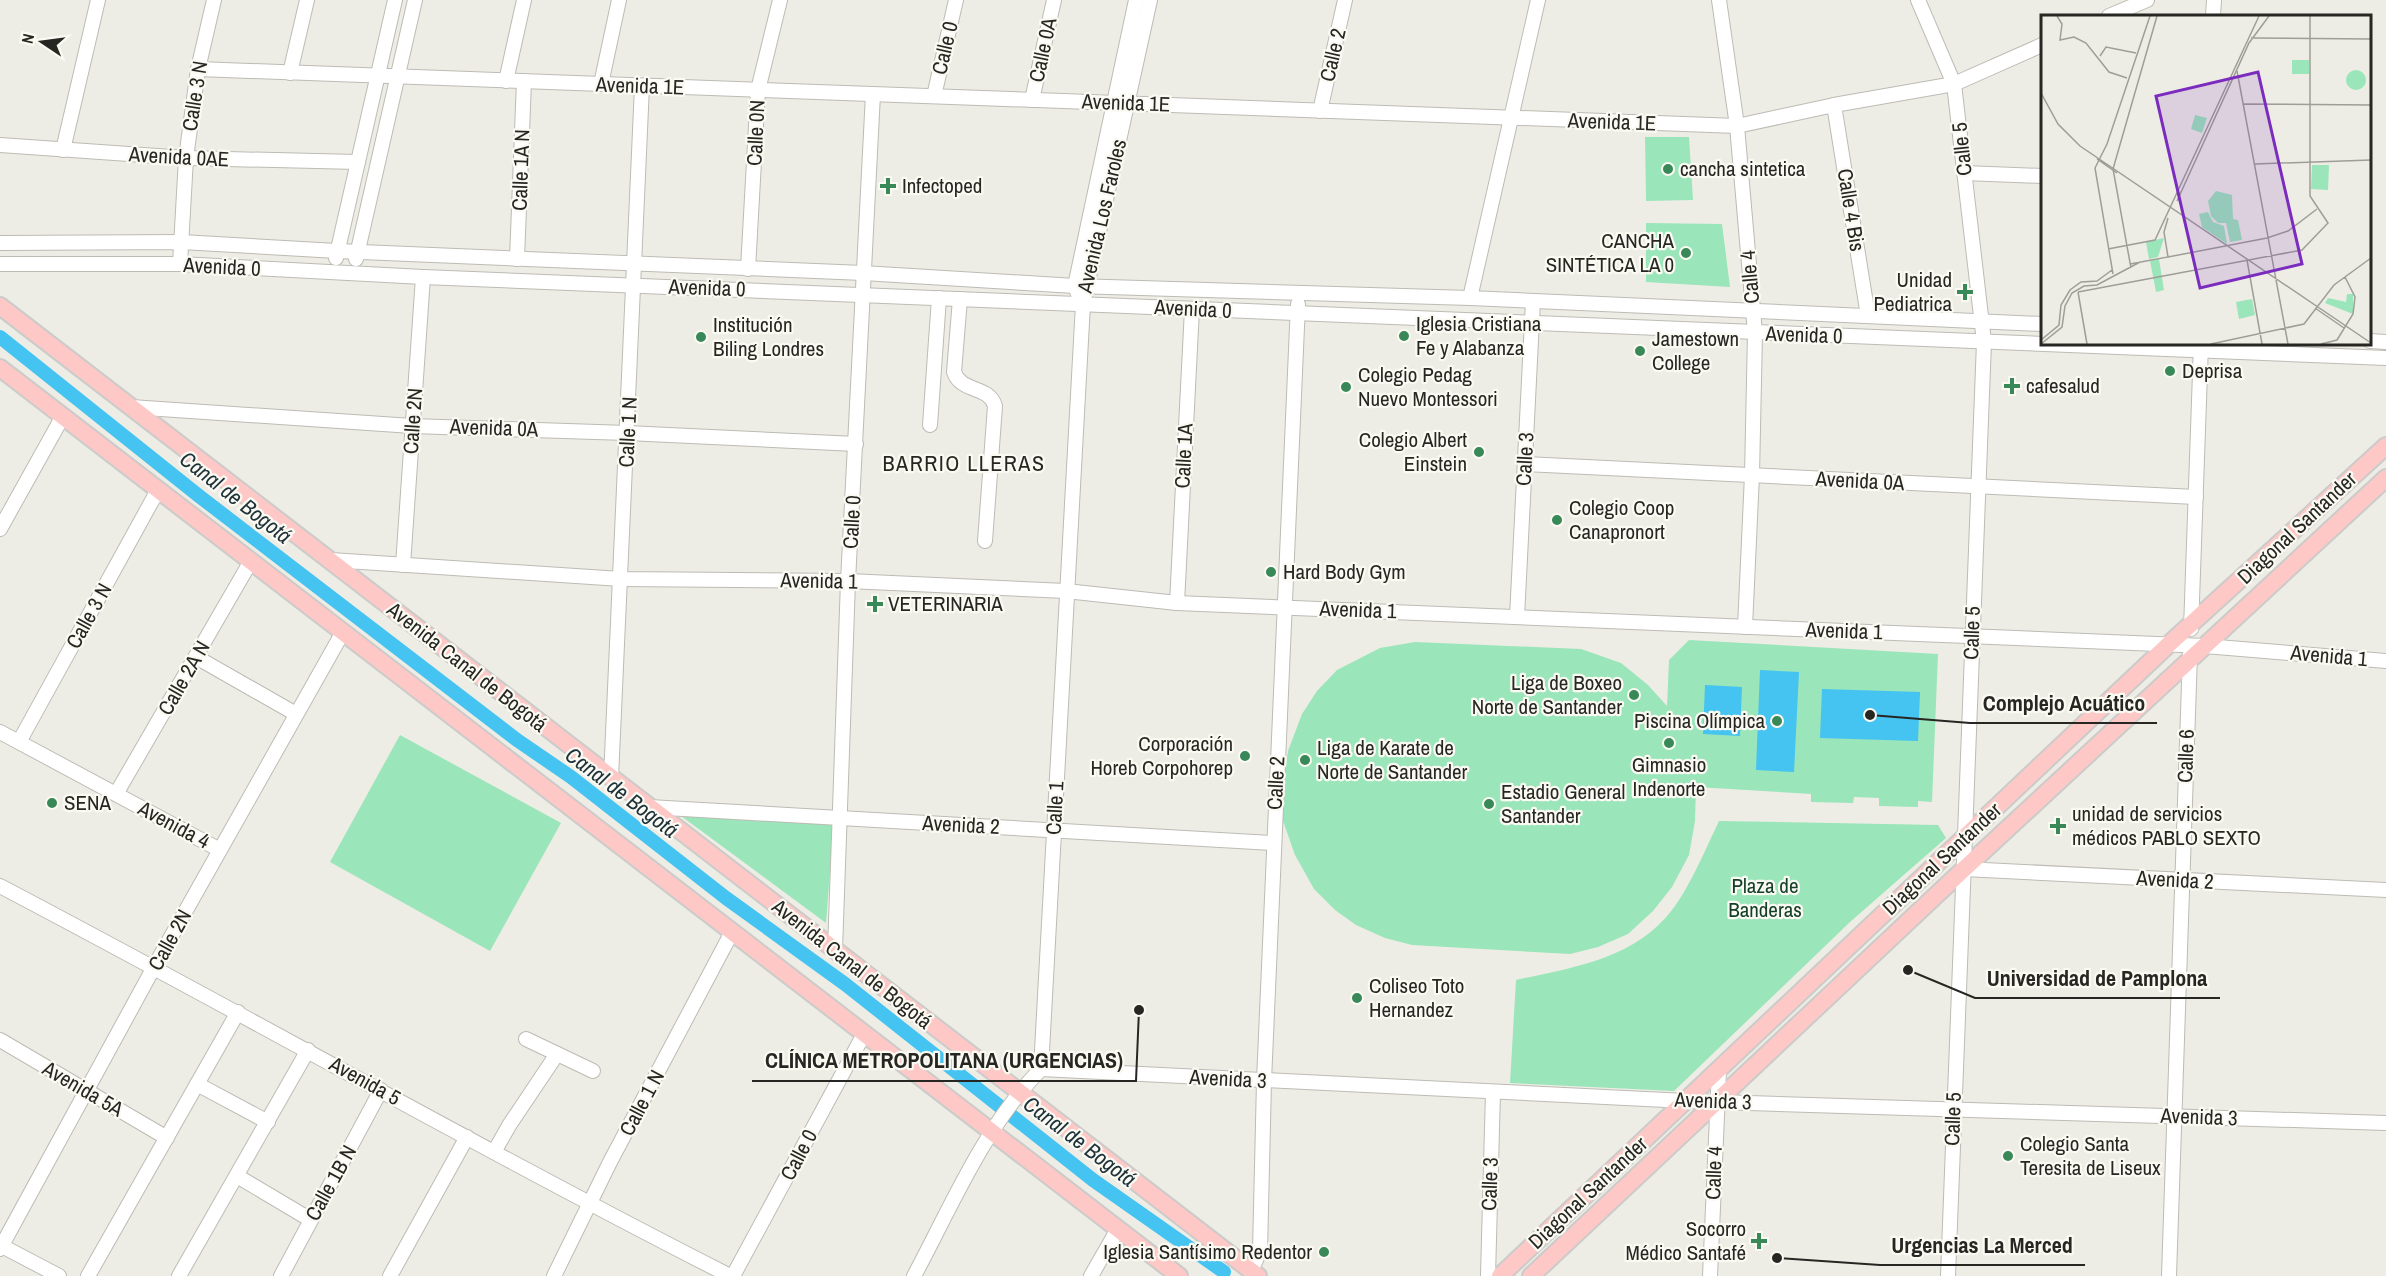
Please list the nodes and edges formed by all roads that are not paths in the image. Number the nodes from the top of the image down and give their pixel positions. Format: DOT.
graph roads {
  1 [pos="98,0"];
  2 [pos="214,0"];
  3 [pos="307,0"];
  4 [pos="395,0"];
  5 [pos="415,0"];
  6 [pos="524,0"];
  7 [pos="620,0"];
  8 [pos="780,0"];
  9 [pos="956,0"];
  10 [pos="1054,0"];
  11 [pos="1136,0"];
  12 [pos="1150,0"];
  13 [pos="1346,0"];
  14 [pos="1538,0"];
  15 [pos="1719,0"];
  16 [pos="1918,0"];
  17 [pos="2147,0"];
  18 [pos="2214,0"];
  19 [pos="2111,15"];
  20 [pos="2213,15"];
  21 [pos="2041,46"];
  22 [pos="198,69"];
  23 [pos="290,73"];
  24 [pos="378,76"];
  25 [pos="398,76"];
  26 [pos="506,81"];
  27 [pos="524,81"];
  28 [pos="601,84"];
  29 [pos="1954,84"];
  30 [pos="642,86"];
  31 [pos="758,90"];
  32 [pos="873,94"];
  33 [pos="934,96"];
  34 [pos="1032,100"];
  35 [pos="1121,103"];
  36 [pos="1834,105"];
  37 [pos="1320,111"];
  38 [pos="1511,119"];
  39 [pos="1737,126"];
  40 [pos="0,145"];
  41 [pos="63,150"];
  42 [pos="186,158"];
  43 [pos="357,162"];
  44 [pos="1964,174"];
  45 [pos="2041,176"];
  46 [pos="181,242"];
  47 [pos="0,243"];
  48 [pos="337,251"];
  49 [pos="357,252"];
  50 [pos="517,259"];
  51 [pos="0,264"];
  52 [pos="180,264"];
  53 [pos="635,264"];
  54 [pos="748,269"];
  55 [pos="333,272"];
  56 [pos="353,273"];
  57 [pos="864,273"];
  58 [pos="423,277"];
  59 [pos="635,285"];
  60 [pos="1081,286"];
  61 [pos="1298,293"];
  62 [pos="863,295"];
  63 [pos="939,298"];
  64 [pos="1470,298"];
  65 [pos="960,299"];
  66 [pos="1533,301"];
  67 [pos="1083,304"];
  68 [pos="0,306"];
  69 [pos="1192,309"];
  70 [pos="1753,312"];
  71 [pos="1297,313"];
  72 [pos="1868,316"];
  73 [pos="1982,321"];
  74 [pos="1532,322"];
  75 [pos="2041,324"];
  76 [pos="1755,333"];
  77 [pos="2371,341"];
  78 [pos="1984,342"];
  79 [pos="2386,342"];
  80 [pos="2041,343"];
  81 [pos="2114,345"];
  82 [pos="2201,347"];
  83 [pos="2386,358"];
  84 [pos="0,368"];
  85 [pos="131,407"];
  86 [pos="63,416"];
  87 [pos="930,425"];
  88 [pos="412,426"];
  89 [pos="627,433"];
  90 [pos="856,444"];
  91 [pos="2386,446"];
  92 [pos="1525,464"];
  93 [pos="1752,475"];
  94 [pos="2386,478"];
  95 [pos="1978,487"];
  96 [pos="158,490"];
  97 [pos="2196,497"];
  98 [pos="0,529"];
  99 [pos="985,541"];
  100 [pos="331,560"];
  101 [pos="251,561"];
  102 [pos="403,565"];
  103 [pos="621,579"];
  104 [pos="848,581"];
  105 [pos="1066,591"];
  106 [pos="1177,603"];
  107 [pos="1285,607"];
  108 [pos="1517,617"];
  109 [pos="2191,626"];
  110 [pos="1745,627"];
  111 [pos="343,632"];
  112 [pos="1971,637"];
  113 [pos="2168,645"];
  114 [pos="2195,651"];
  115 [pos="196,657"];
  116 [pos="2386,661"];
  117 [pos="296,714"];
  118 [pos="0,732"];
  119 [pos="19,742"];
  120 [pos="611,778"];
  121 [pos="116,795"];
  122 [pos="649,807"];
  123 [pos="840,818"];
  124 [pos="1053,831"];
  125 [pos="1965,838"];
  126 [pos="1274,843"];
  127 [pos="220,850"];
  128 [pos="1964,869"];
  129 [pos="2182,880"];
  130 [pos="0,886"];
  131 [pos="2386,890"];
  132 [pos="732,932"];
  133 [pos="835,950"];
  134 [pos="154,967"];
  135 [pos="238,1012"];
  136 [pos="864,1034"];
  137 [pos="526,1039"];
  138 [pos="0,1040"];
  139 [pos="308,1050"];
  140 [pos="557,1054"];
  141 [pos="1041,1069"];
  142 [pos="1719,1070"];
  143 [pos="593,1071"];
  144 [pos="1264,1081"];
  145 [pos="197,1084"];
  146 [pos="381,1090"];
  147 [pos="88,1091"];
  148 [pos="1493,1092"];
  149 [pos="1016,1096"];
  150 [pos="1686,1101"];
  151 [pos="1717,1101"];
  152 [pos="1953,1109"];
  153 [pos="2173,1116"];
  154 [pos="268,1122"];
  155 [pos="2386,1123"];
  156 [pos="993,1129"];
  157 [pos="467,1137"];
  158 [pos="167,1138"];
  159 [pos="494,1152"];
  160 [pos="237,1176"];
  161 [pos="590,1205"];
  162 [pos="311,1220"];
  163 [pos="1118,1229"];
  164 [pos="1,1246"];
  165 [pos="1247,1274"];
  166 [pos="59,1276"];
  167 [pos="88,1276"];
  168 [pos="179,1276"];
  169 [pos="280,1276"];
  170 [pos="390,1276"];
  171 [pos="554,1276"];
  172 [pos="731,1276"];
  173 [pos="914,1276"];
  174 [pos="1091,1276"];
  175 [pos="1179,1276"];
  176 [pos="1488,1276"];
  177 [pos="1500,1276"];
  178 [pos="1531,1276"];
  179 [pos="1710,1276"];
  180 [pos="1948,1276"];
  181 [pos="2169,1276"];
  1 -- 41 [label="street"];
  2 -- 22 [label="street, Calle 3 N"];
  3 -- 23 [label="street"];
  4 -- 24 [label="street"];
  5 -- 25 [label="street"];
  6 -- 26 [label="street"];
  7 -- 28 [label="street"];
  8 -- 31 [label="street, Calle 0N"];
  9 -- 33 [label="street, Calle 0"];
  10 -- 34 [label="street, Calle 0A"];
  11 -- 35 [label="street, Avenida Los Faroles"];
  12 -- 35 [label="street, Avenida Los Faroles"];
  13 -- 37 [label="street, Calle 2"];
  14 -- 38 [label="street"];
  15 -- 39 [label="street, Calle 4"];
  16 -- 29 [label="street, Calle 5"];
  17 -- 19 [label="street"];
  18 -- 20 [label="street"];
  21 -- 29 [label="street, Avenida 1E"];
  22 -- 23 [label="street, Avenida 1E"];
  22 -- 42 [label="street, Calle 3 N"];
  23 -- 24 [label="street, Avenida 1E"];
  24 -- 25 [label="street, Avenida 1E"];
  24 -- 43 [label="street"];
  25 -- 26 [label="street, Avenida 1E"];
  25 -- 49 [label="street"];
  26 -- 27 [label="street, Avenida 1E"];
  27 -- 28 [label="street, Avenida 1E"];
  27 -- 50 [label="street, Calle 1A N"];
  28 -- 30 [label="street, Avenida 1E"];
  29 -- 36 [label="street, Avenida 1E"];
  29 -- 44 [label="street, Calle 5"];
  30 -- 31 [label="street, Avenida 1E"];
  30 -- 53 [label="street, Calle 1 N"];
  31 -- 32 [label="street, Avenida 1E"];
  31 -- 54 [label="street, Calle 0N"];
  32 -- 33 [label="street, Avenida 1E"];
  32 -- 57 [label="street, Calle 0"];
  33 -- 34 [label="street, Avenida 1E"];
  34 -- 35 [label="street, Avenida 1E"];
  35 -- 37 [label="street, Avenida 1E"];
  35 -- 60 [label="street, Avenida Los Faroles"];
  36 -- 39 [label="street, Avenida 1E"];
  36 -- 72 [label="street, Calle 4 Bis"];
  37 -- 38 [label="street, Avenida 1E"];
  38 -- 39 [label="street, Avenida 1E"];
  38 -- 64 [label="street"];
  39 -- 70 [label="street, Calle 4"];
  40 -- 41 [label="street, Avenida 0AE"];
  41 -- 42 [label="street, Avenida 0AE"];
  42 -- 43 [label="street, Avenida 0AE"];
  42 -- 46 [label="street, Calle 3 N"];
  43 -- 48 [label="street"];
  44 -- 45 [label="street"];
  44 -- 73 [label="street, Calle 5"];
  46 -- 47 [label="street, Avenida 0"];
  46 -- 48 [label="street, Avenida 0"];
  46 -- 52 [label="street, Calle 3 N"];
  48 -- 49 [label="street, Avenida 0"];
  48 -- 55 [label="street"];
  49 -- 50 [label="street, Avenida 0"];
  49 -- 56 [label="street"];
  50 -- 53 [label="street, Avenida 0"];
  51 -- 52 [label="street, Avenida 0"];
  52 -- 55 [label="street, Avenida 0"];
  53 -- 54 [label="street, Avenida 0"];
  53 -- 59 [label="street, Calle 1 N"];
  54 -- 57 [label="street, Avenida 0"];
  55 -- 56 [label="street, Avenida 0"];
  56 -- 58 [label="street, Avenida 0"];
  57 -- 60 [label="street, Avenida 0"];
  57 -- 62 [label="street, Calle 0"];
  58 -- 59 [label="street, Avenida 0"];
  58 -- 88 [label="street, Calle 2N"];
  59 -- 62 [label="street, Avenida 0"];
  59 -- 89 [label="street, Calle 1 N"];
  60 -- 61 [label="street, Avenida 0"];
  60 -- 67 [label="street, Avenida Los Faroles"];
  61 -- 64 [label="street, Avenida 0"];
  61 -- 71 [label="street, Calle 2"];
  62 -- 63 [label="street, Avenida 0"];
  62 -- 90 [label="street, Calle 0"];
  63 -- 65 [label="street, Avenida 0"];
  63 -- 87 [label="street"];
  64 -- 66 [label="street, Avenida 0"];
  65 -- 67 [label="street, Avenida 0"];
  65 -- 99 [label="street"];
  66 -- 70 [label="street, Avenida 0"];
  66 -- 74 [label="street, Calle 3"];
  67 -- 69 [label="street, Avenida 0"];
  67 -- 105 [label="street, Calle 1"];
  68 -- 85 [label="main road, Avenida Canal de Bogotá"];
  69 -- 71 [label="street, Avenida 0"];
  69 -- 106 [label="street, Calle 1A"];
  70 -- 72 [label="street, Avenida 0"];
  70 -- 76 [label="street, Calle 4"];
  71 -- 74 [label="street, Avenida 0"];
  71 -- 107 [label="street, Calle 2"];
  72 -- 73 [label="street, Avenida 0"];
  73 -- 75 [label="street, Avenida 0"];
  73 -- 78 [label="street, Calle 5"];
  74 -- 76 [label="street, Avenida 0"];
  74 -- 92 [label="street, Calle 3"];
  76 -- 78 [label="street, Avenida 0"];
  76 -- 93 [label="street, Calle 4"];
  77 -- 79 [label="street"];
  78 -- 80 [label="street, Avenida 0"];
  78 -- 95 [label="street, Calle 5"];
  81 -- 82 [label="street, Avenida 0"];
  82 -- 83 [label="street, Avenida 0"];
  82 -- 97 [label="street, Calle 6"];
  84 -- 86 [label="main road"];
  85 -- 88 [label="street, Avenida 0A"];
  85 -- 100 [label="main road, Avenida Canal de Bogotá"];
  86 -- 96 [label="main road"];
  86 -- 98 [label="street"];
  88 -- 89 [label="street, Avenida 0A"];
  88 -- 102 [label="street, Calle 2N"];
  89 -- 90 [label="street, Avenida 0A"];
  89 -- 103 [label="street, Calle 1 N"];
  90 -- 104 [label="street, Calle 0"];
  91 -- 109 [label="main road, Diagonal Santander"];
  92 -- 93 [label="street, Avenida 0A"];
  92 -- 108 [label="street, Calle 3"];
  93 -- 95 [label="street, Avenida 0A"];
  93 -- 110 [label="street, Calle 4"];
  94 -- 114 [label="main road, Diagonal Santander"];
  95 -- 97 [label="street, Avenida 0A"];
  95 -- 112 [label="street, Calle 5"];
  96 -- 101 [label="main road"];
  96 -- 119 [label="street, Calle 3 N"];
  97 -- 109 [label="street, Calle 6"];
  100 -- 102 [label="street, Avenida 1"];
  100 -- 120 [label="main road, Avenida Canal de Bogotá"];
  101 -- 111 [label="main road"];
  101 -- 115 [label="street, Calle 2A N"];
  102 -- 103 [label="street, Avenida 1"];
  103 -- 104 [label="street, Avenida 1"];
  103 -- 120 [label="street, Calle 1 N"];
  104 -- 105 [label="street, Avenida 1"];
  104 -- 123 [label="street, Calle 0"];
  105 -- 106 [label="street, Avenida 1"];
  105 -- 124 [label="street, Calle 1"];
  106 -- 107 [label="street, Avenida 1"];
  107 -- 108 [label="street, Avenida 1"];
  107 -- 126 [label="street, Calle 2"];
  108 -- 110 [label="street, Avenida 1"];
  109 -- 113 [label="main road, Diagonal Santander"];
  109 -- 114 [label="street, Calle 6"];
  110 -- 112 [label="street, Avenida 1"];
  111 -- 117 [label="street, Calle 2N"];
  111 -- 132 [label="main road"];
  112 -- 113 [label="street, Avenida 1"];
  112 -- 125 [label="street, Calle 5"];
  113 -- 114 [label="street, Avenida 1"];
  113 -- 125 [label="main road, Diagonal Santander"];
  114 -- 116 [label="street, Avenida 1"];
  114 -- 128 [label="main road, Diagonal Santander"];
  114 -- 129 [label="street, Calle 6"];
  115 -- 117 [label="street"];
  115 -- 121 [label="street, Calle 2A N"];
  117 -- 127 [label="street, Calle 2N"];
  118 -- 119 [label="street, Avenida 4"];
  119 -- 121 [label="street, Avenida 4"];
  120 -- 122 [label="main road, Avenida Canal de Bogotá"];
  121 -- 127 [label="street, Avenida 4"];
  122 -- 123 [label="street, Avenida 2"];
  122 -- 133 [label="main road, Avenida Canal de Bogotá"];
  123 -- 124 [label="street, Avenida 2"];
  123 -- 133 [label="street, Calle 0"];
  124 -- 126 [label="street, Avenida 2"];
  124 -- 141 [label="street, Calle 1"];
  125 -- 128 [label="street, Calle 5"];
  125 -- 142 [label="main road, Diagonal Santander"];
  126 -- 144 [label="street, Calle 2"];
  127 -- 134 [label="street, Calle 2N"];
  128 -- 129 [label="street, Avenida 2"];
  128 -- 151 [label="main road, Diagonal Santander"];
  128 -- 152 [label="street, Calle 5"];
  129 -- 131 [label="street, Avenida 2"];
  129 -- 153 [label="street, Calle 6"];
  130 -- 134 [label="street, Avenida 5"];
  132 -- 136 [label="main road"];
  132 -- 161 [label="street, Calle 1 N"];
  133 -- 149 [label="main road, Avenida Canal de Bogotá"];
  134 -- 135 [label="street, Avenida 5"];
  134 -- 147 [label="street, Calle 2N"];
  135 -- 139 [label="street, Avenida 5"];
  135 -- 145 [label="street"];
  136 -- 156 [label="main road"];
  136 -- 172 [label="street, Calle 0"];
  137 -- 140 [label="street"];
  138 -- 147 [label="street, Avenida 5A"];
  139 -- 146 [label="street, Avenida 5"];
  139 -- 154 [label="street"];
  140 -- 143 [label="street"];
  140 -- 159 [label="street"];
  141 -- 144 [label="street, Avenida 3"];
  141 -- 149 [label="street"];
  142 -- 150 [label="main road, Diagonal Santander"];
  142 -- 151 [label="street, Calle 4"];
  144 -- 148 [label="street, Avenida 3"];
  144 -- 165 [label="street, Calle 2"];
  145 -- 154 [label="street"];
  145 -- 158 [label="street"];
  146 -- 157 [label="street, Avenida 5"];
  146 -- 162 [label="street, Calle 1B N"];
  147 -- 158 [label="street, Avenida 5A"];
  147 -- 164 [label="street, Calle 2N"];
  148 -- 150 [label="street, Avenida 3"];
  148 -- 176 [label="street, Calle 3"];
  149 -- 156 [label="street"];
  149 -- 165 [label="main road, Avenida Canal de Bogotá"];
  150 -- 151 [label="street, Avenida 3"];
  150 -- 177 [label="main road, Diagonal Santander"];
  151 -- 152 [label="street, Avenida 3"];
  151 -- 178 [label="main road, Diagonal Santander"];
  151 -- 179 [label="street, Calle 4"];
  152 -- 153 [label="street, Avenida 3"];
  152 -- 180 [label="street, Calle 5"];
  153 -- 155 [label="street, Avenida 3"];
  153 -- 181 [label="street, Calle 6"];
  154 -- 160 [label="street"];
  156 -- 163 [label="main road"];
  156 -- 173 [label="street"];
  157 -- 159 [label="street, Avenida 5"];
  157 -- 170 [label="street"];
  158 -- 167 [label="street"];
  159 -- 161 [label="street, Avenida 5"];
  160 -- 162 [label="street"];
  160 -- 168 [label="street"];
  161 -- 171 [label="street, Calle 1 N"];
  161 -- 172 [label="street, Avenida 5"];
  162 -- 169 [label="street, Calle 1B N"];
  163 -- 174 [label="street"];
  163 -- 175 [label="main road"];
  164 -- 166 [label="street"];
}
